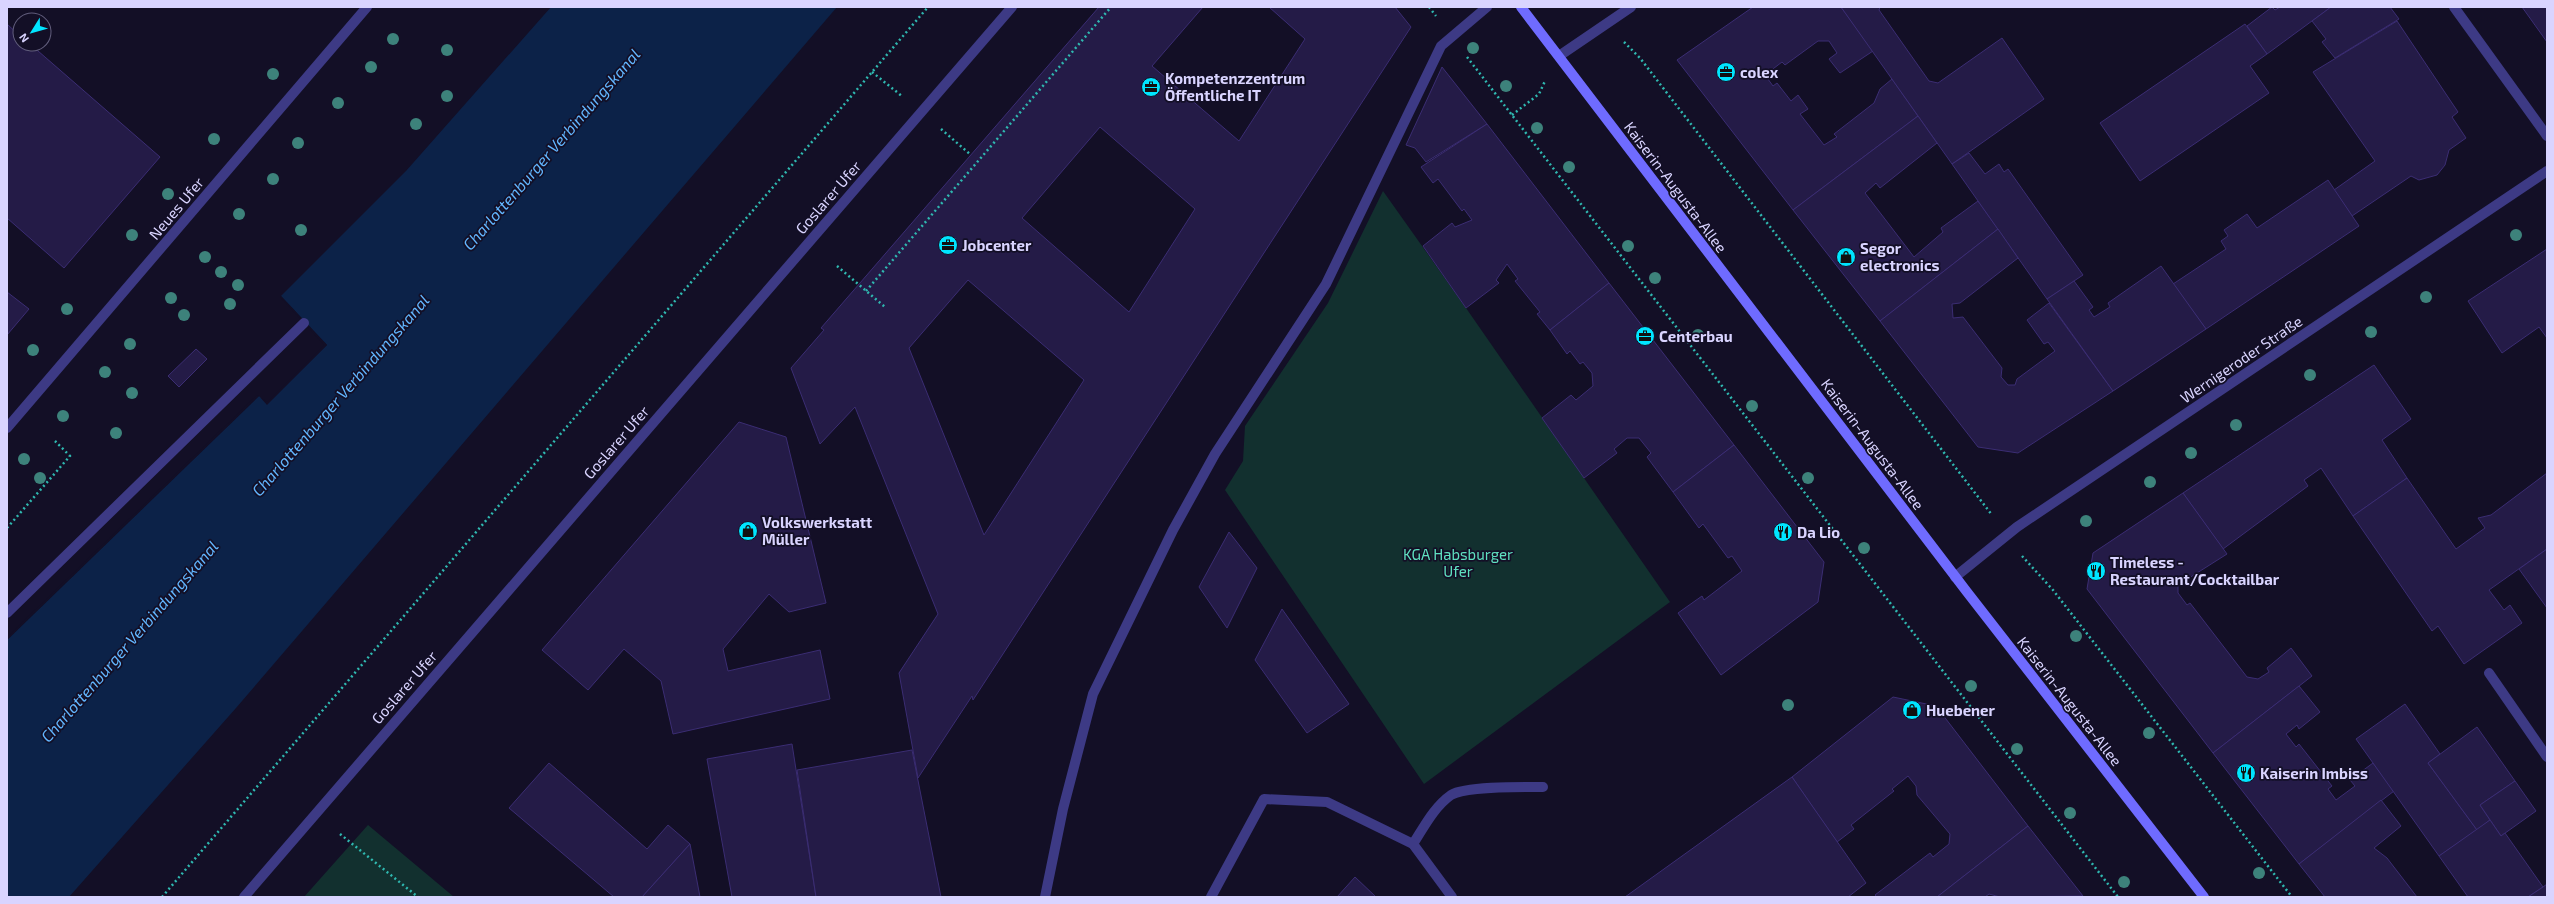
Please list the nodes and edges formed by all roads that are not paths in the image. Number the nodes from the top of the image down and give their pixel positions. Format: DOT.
graph roads {
  1 [pos="367,7"];
  2 [pos="1012,7"];
  3 [pos="1487,7"];
  4 [pos="1521,7"];
  5 [pos="1631,7"];
  6 [pos="2454,7"];
  7 [pos="1559,56"];
  8 [pos="2547,136"];
  9 [pos="2547,171"];
  10 [pos="304,323"];
  11 [pos="7,428"];
  12 [pos="1955,577"];
  13 [pos="7,613"];
  14 [pos="2489,674"];
  15 [pos="2547,756"];
  16 [pos="1543,786"];
  17 [pos="1414,844"];
  18 [pos="244,897"];
  19 [pos="1045,897"];
  20 [pos="1212,897"];
  21 [pos="1452,897"];
  22 [pos="2204,897"];
  1 -- 11 [label="street, Neues Ufer"];
  2 -- 18 [label="street, Goslarer Ufer"];
  3 -- 19 [label="street"];
  4 -- 7 [label="main road, Kaiserin-Augusta-Allee"];
  5 -- 7 [label="street"];
  6 -- 8 [label="street"];
  7 -- 12 [label="main road, Kaiserin-Augusta-Allee"];
  9 -- 12 [label="street, Wernigeroder Straße"];
  10 -- 13 [label="street"];
  12 -- 22 [label="main road, Kaiserin-Augusta-Allee"];
  14 -- 15 [label="street"];
  16 -- 17 [label="street"];
  17 -- 20 [label="street"];
  17 -- 21 [label="street"];
}
